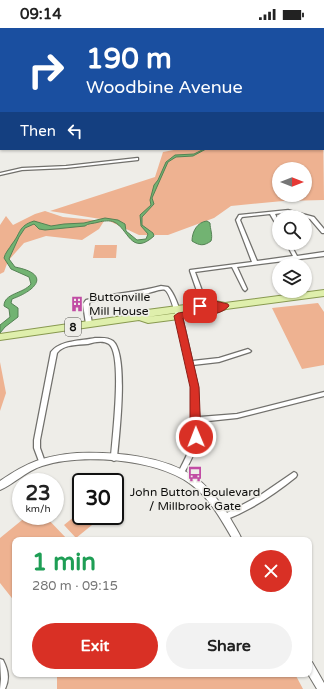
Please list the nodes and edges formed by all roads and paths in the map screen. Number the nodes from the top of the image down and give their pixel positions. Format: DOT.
graph roads {
  1 [pos="137,158"];
  2 [pos="0,174"];
  3 [pos="272,213"];
  4 [pos="312,218"];
  5 [pos="324,232"];
  6 [pos="292,250"];
  7 [pos="322,254"];
  8 [pos="296,258"];
  9 [pos="324,259"];
  10 [pos="255,263"];
  11 [pos="272,263"];
  12 [pos="234,266"];
  13 [pos="244,289"];
  14 [pos="312,293"];
  15 [pos="324,293"];
  16 [pos="201,296"];
  17 [pos="272,298"];
  18 [pos="177,313"];
  19 [pos="88,324"];
  20 [pos="4,336"];
  21 [pos="248,351"];
  22 [pos="190,362"];
  23 [pos="324,394"];
  24 [pos="195,420"];
  25 [pos="114,458"];
  26 [pos="42,462"];
  27 [pos="181,473"];
  28 [pos="294,475"];
  29 [pos="0,486"];
  30 [pos="225,517"];
  31 [pos="236,537"];
  32 [pos="0,663"];
  33 [pos="312,671"];
  34 [pos="1,689"];
  35 [pos="322,689"];
  1 -- 2 [label="street"];
  3 -- 10 [label="street"];
  4 -- 5 [label="street"];
  6 -- 8 [label="street"];
  7 -- 8 [label="street"];
  7 -- 9 [label="street"];
  10 -- 11 [label="street"];
  10 -- 12 [label="street"];
  12 -- 13 [label="street"];
  12 -- 16 [label="street"];
  14 -- 15 [label="main road, 8"];
  17 -- 18 [label="main road, 8"];
  18 -- 19 [label="main road, 8"];
  18 -- 19 [label="street"];
  18 -- 22 [label="street"];
  19 -- 20 [label="main road, 8"];
  21 -- 22 [label="street"];
  22 -- 24 [label="street"];
  23 -- 24 [label="street"];
  24 -- 27 [label="street"];
  25 -- 26 [label="street"];
  25 -- 26 [label="street"];
  25 -- 27 [label="street"];
  26 -- 29 [label="street"];
  27 -- 30 [label="street"];
  28 -- 30 [label="street"];
  30 -- 31 [label="street"];
  32 -- 34 [label="street"];
  33 -- 35 [label="street"];
}
